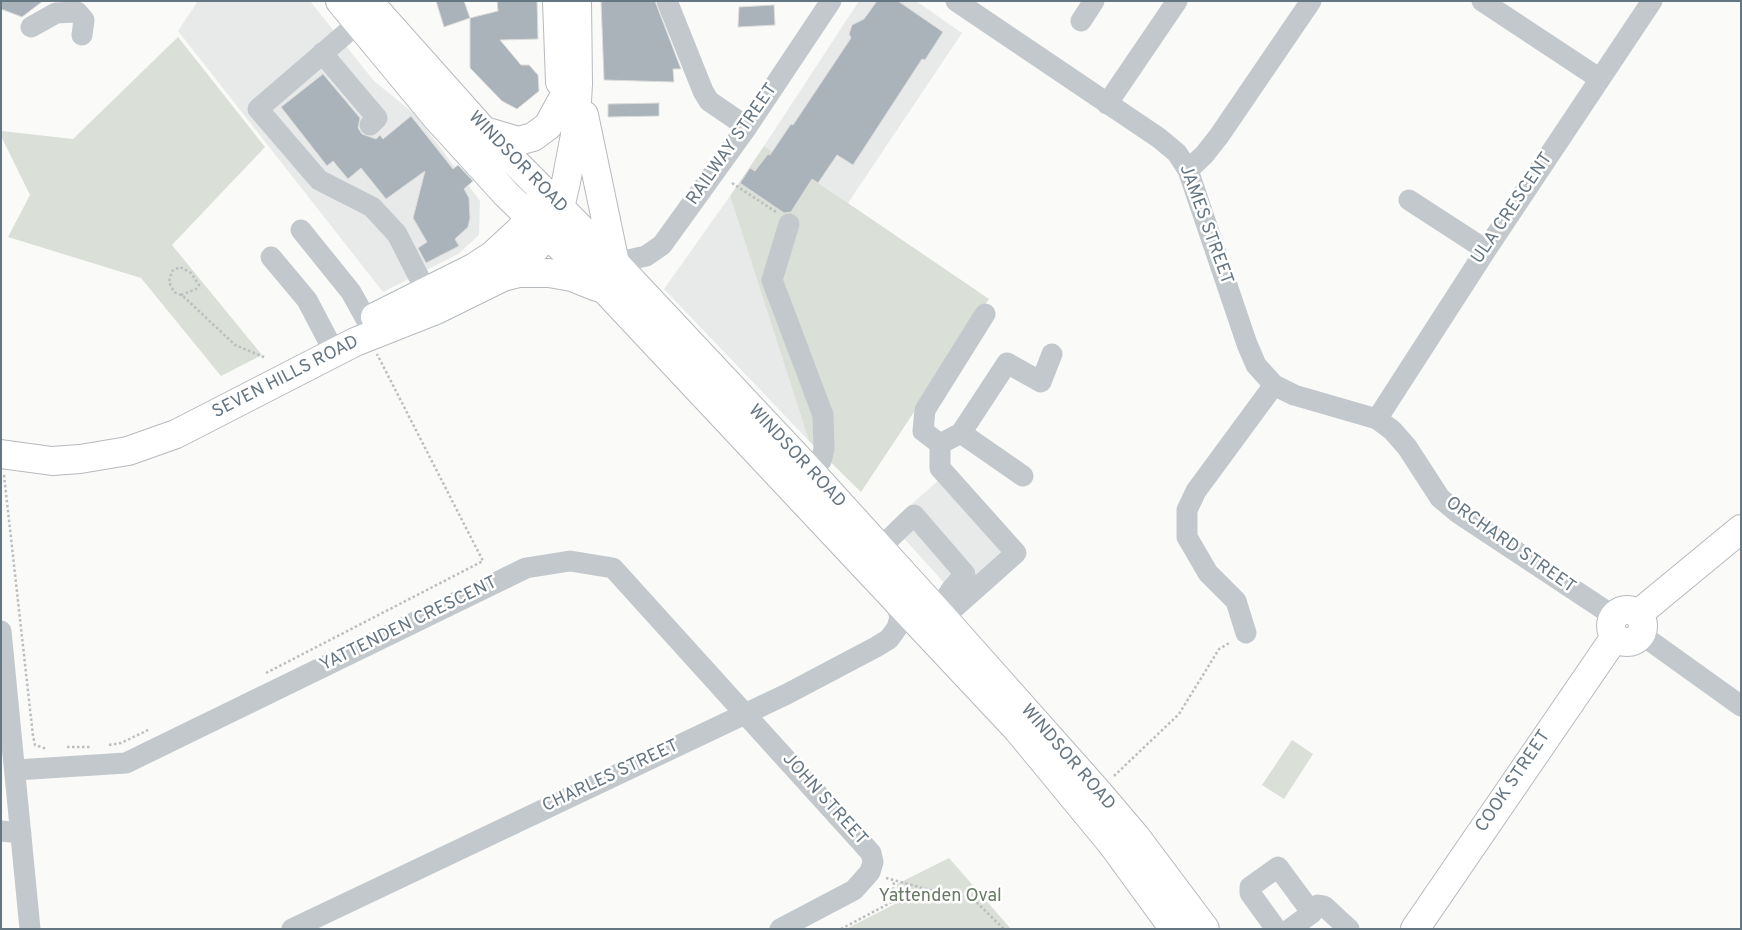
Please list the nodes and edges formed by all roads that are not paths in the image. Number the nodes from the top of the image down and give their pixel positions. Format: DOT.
graph roads {
  1 [pos="340,1"];
  2 [pos="557,1"];
  3 [pos="577,1"];
  4 [pos="667,1"];
  5 [pos="831,1"];
  6 [pos="956,1"];
  7 [pos="1094,1"];
  8 [pos="1312,1"];
  9 [pos="1482,1"];
  10 [pos="1652,1"];
  11 [pos="1170,4"];
  12 [pos="361,8"];
  13 [pos="1081,20"];
  14 [pos="31,26"];
  15 [pos="82,35"];
  16 [pos="322,53"];
  17 [pos="1600,79"];
  18 [pos="569,93"];
  19 [pos="1107,104"];
  20 [pos="370,125"];
  21 [pos="747,127"];
  22 [pos="483,130"];
  23 [pos="1188,170"];
  24 [pos="552,200"];
  25 [pos="1409,200"];
  26 [pos="789,224"];
  27 [pos="539,225"];
  28 [pos="301,230"];
  29 [pos="1486,250"];
  30 [pos="271,257"];
  31 [pos="615,263"];
  32 [pos="501,278"];
  33 [pos="426,291"];
  34 [pos="607,292"];
  35 [pos="986,314"];
  36 [pos="367,321"];
  37 [pos="328,340"];
  38 [pos="1052,354"];
  39 [pos="1274,385"];
  40 [pos="1377,418"];
  41 [pos="960,433"];
  42 [pos="1,439"];
  43 [pos="940,444"];
  44 [pos="2,464"];
  45 [pos="811,472"];
  46 [pos="1023,476"];
  47 [pos="1741,529"];
  48 [pos="880,548"];
  49 [pos="896,600"];
  50 [pos="940,614"];
  51 [pos="1627,625"];
  52 [pos="1246,634"];
  53 [pos="2,637"];
  54 [pos="1741,706"];
  55 [pos="749,717"];
  56 [pos="16,770"];
  57 [pos="11,832"];
  58 [pos="1312,913"];
  59 [pos="30,929"];
  60 [pos="292,929"];
  61 [pos="780,929"];
  62 [pos="1174,929"];
  63 [pos="1205,929"];
  64 [pos="1276,929"];
  65 [pos="1290,929"];
  66 [pos="1349,929"];
  67 [pos="1414,929"];
  1 -- 12 [label="main road, WINDSOR ROAD"];
  2 -- 18 [label="main road"];
  3 -- 18 [label="main road"];
  4 -- 21 [label="street"];
  5 -- 21 [label="street, RAILWAY STREET"];
  6 -- 19 [label="street, JAMES STREET"];
  7 -- 13 [label="street"];
  8 -- 23 [label="street"];
  9 -- 17 [label="street"];
  10 -- 17 [label="street, ULA CRESCENT"];
  11 -- 19 [label="street"];
  12 -- 16 [label="street"];
  12 -- 22 [label="main road, WINDSOR ROAD"];
  12 -- 27 [label="main road, WINDSOR ROAD"];
  14 -- 15 [label="street"];
  16 -- 20 [label="street"];
  16 -- 33 [label="street"];
  17 -- 29 [label="street, ULA CRESCENT"];
  18 -- 22 [label="main road"];
  18 -- 24 [label="main road"];
  18 -- 31 [label="main road"];
  19 -- 23 [label="street, JAMES STREET"];
  21 -- 31 [label="street, RAILWAY STREET"];
  22 -- 24 [label="main road, WINDSOR ROAD"];
  23 -- 39 [label="street, JAMES STREET"];
  24 -- 27 [label="main road"];
  24 -- 31 [label="main road, WINDSOR ROAD"];
  25 -- 29 [label="street"];
  26 -- 45 [label="street"];
  27 -- 32 [label="main road, SEVEN HILLS ROAD"];
  27 -- 33 [label="main road, SEVEN HILLS ROAD"];
  27 -- 34 [label="main road, WINDSOR ROAD"];
  28 -- 36 [label="street"];
  29 -- 40 [label="street, ULA CRESCENT"];
  30 -- 37 [label="street"];
  31 -- 45 [label="main road, WINDSOR ROAD"];
  32 -- 34 [label="main road"];
  32 -- 44 [label="main road, SEVEN HILLS ROAD"];
  33 -- 36 [label="main road, SEVEN HILLS ROAD"];
  34 -- 49 [label="main road, WINDSOR ROAD"];
  35 -- 43 [label="street"];
  36 -- 37 [label="main road, SEVEN HILLS ROAD"];
  37 -- 42 [label="main road, SEVEN HILLS ROAD"];
  38 -- 41 [label="street"];
  39 -- 40 [label="street, JAMES STREET"];
  39 -- 52 [label="street"];
  40 -- 51 [label="street, ORCHARD STREET"];
  41 -- 43 [label="street"];
  41 -- 46 [label="street"];
  43 -- 50 [label="street"];
  45 -- 48 [label="main road, WINDSOR ROAD"];
  47 -- 51 [label="main road, COOK STREET"];
  48 -- 50 [label="main road, WINDSOR ROAD"];
  48 -- 50 [label="street"];
  49 -- 55 [label="street, CHARLES STREET"];
  49 -- 62 [label="main road, WINDSOR ROAD"];
  50 -- 63 [label="main road, WINDSOR ROAD"];
  51 -- 54 [label="street, ORCHARD STREET"];
  51 -- 67 [label="main road, COOK STREET"];
  53 -- 56 [label="street"];
  55 -- 56 [label="street, YATTENDEN CRESCENT"];
  55 -- 60 [label="street, CHARLES STREET"];
  55 -- 61 [label="street, JOHN STREET"];
  56 -- 57 [label="street"];
  57 -- 59 [label="street"];
  58 -- 64 [label="street"];
  58 -- 65 [label="street"];
  58 -- 66 [label="street"];
}
